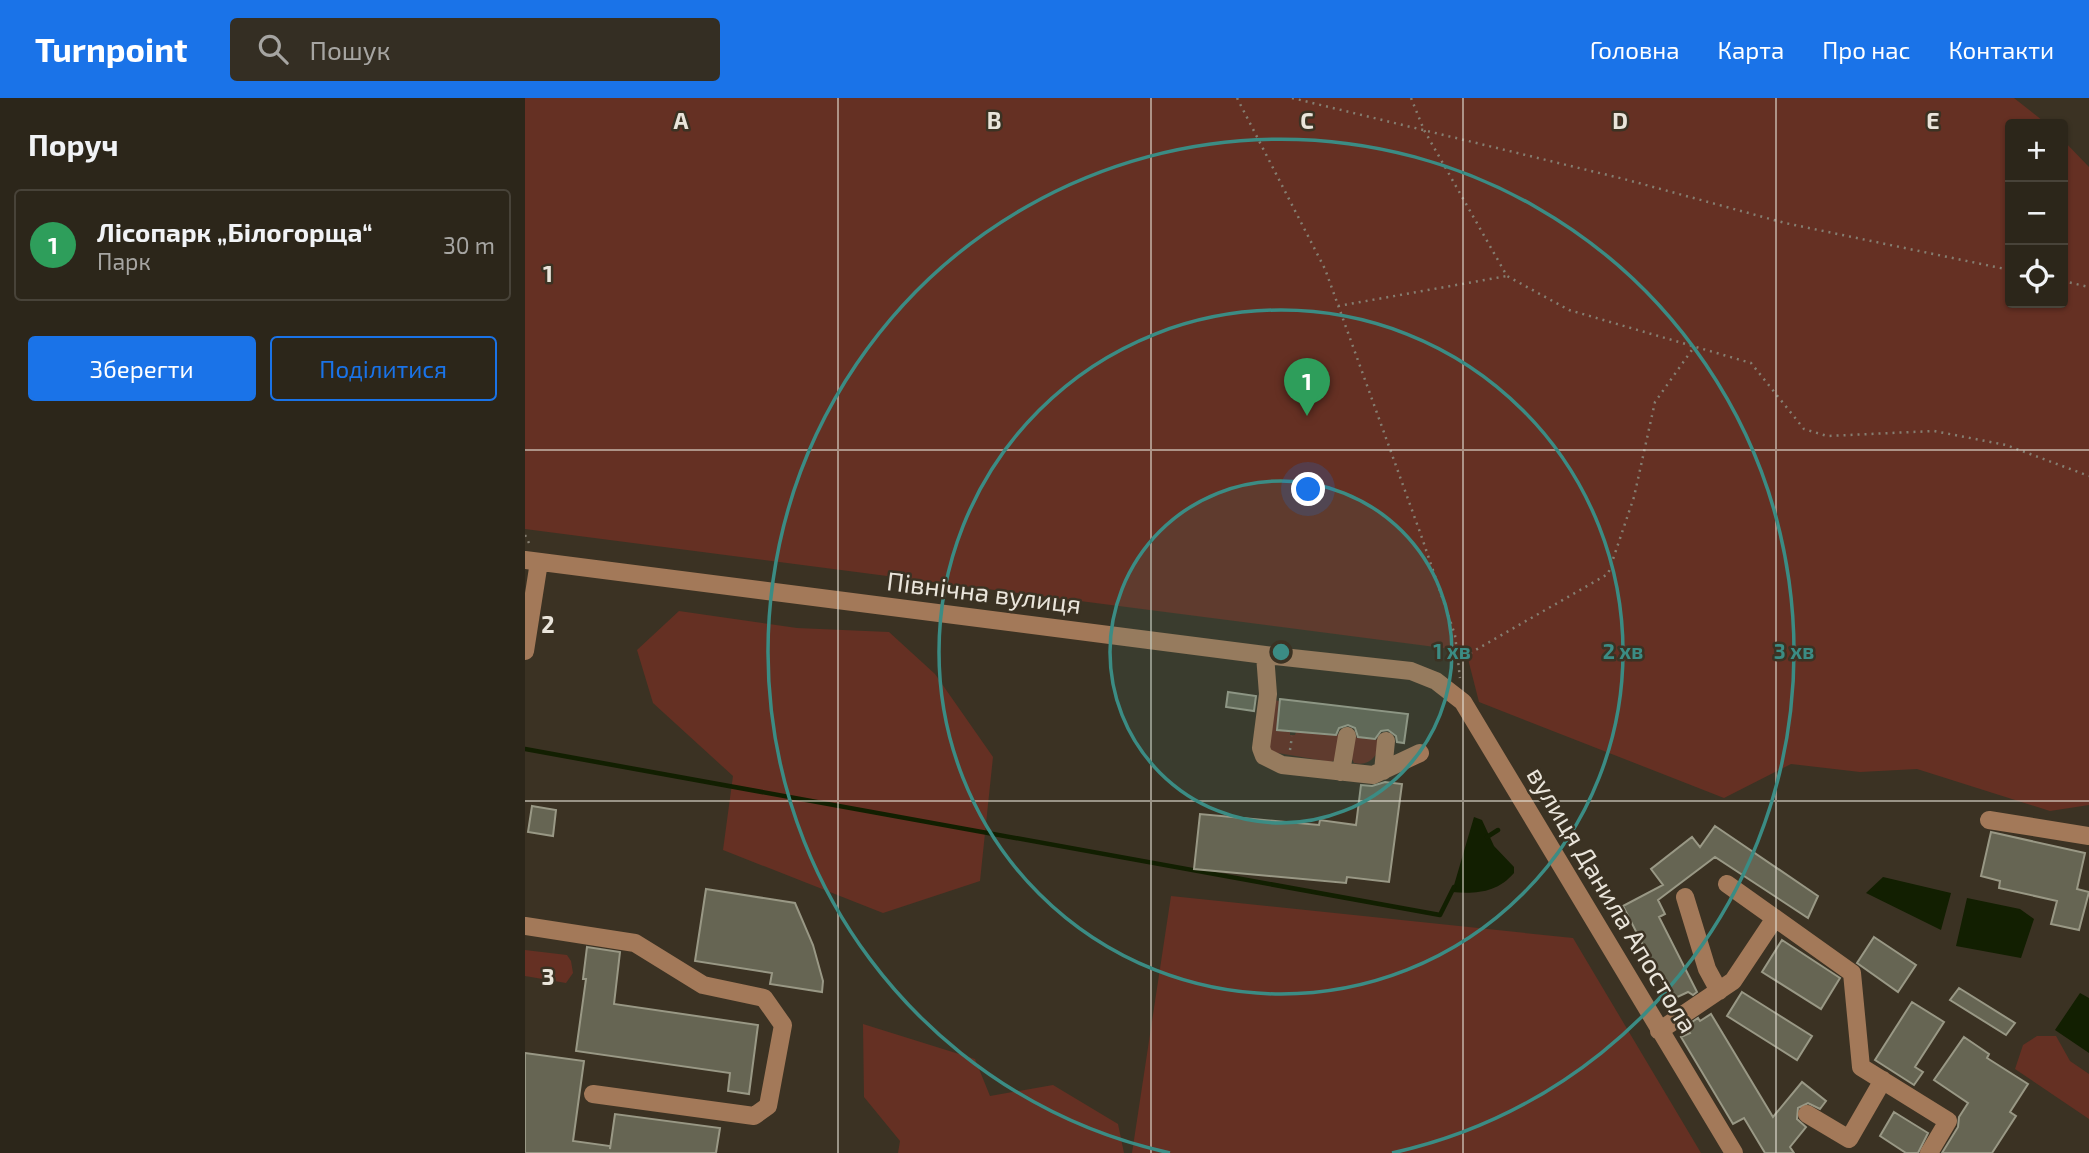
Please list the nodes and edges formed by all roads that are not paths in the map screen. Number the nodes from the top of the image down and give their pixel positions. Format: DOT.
graph roads {
  1 [pos="532,561"];
  2 [pos="525,651"];
  3 [pos="1265,655"];
  4 [pos="1436,681"];
  5 [pos="1347,736"];
  6 [pos="1386,741"];
  7 [pos="1420,753"];
  8 [pos="1383,771"];
  9 [pos="1342,772"];
  10 [pos="1989,820"];
  11 [pos="2089,836"];
  12 [pos="1727,884"];
  13 [pos="1685,897"];
  14 [pos="1775,918"];
  15 [pos="525,926"];
  16 [pos="1719,991"];
  17 [pos="1659,1031"];
  18 [pos="1882,1080"];
  19 [pos="593,1094"];
  20 [pos="1807,1114"];
  21 [pos="1734,1153"];
  22 [pos="1929,1153"];
  1 -- 2 [label="street"];
  1 -- 3 [label="street, Північна вулиця"];
  3 -- 4 [label="street, Північна вулиця"];
  3 -- 9 [label="street"];
  4 -- 17 [label="street, вулиця Данила Апостола"];
  5 -- 9 [label="street"];
  6 -- 8 [label="street"];
  7 -- 8 [label="street"];
  8 -- 9 [label="street"];
  10 -- 11 [label="street"];
  12 -- 14 [label="street"];
  13 -- 16 [label="street"];
  14 -- 16 [label="street"];
  14 -- 18 [label="street"];
  15 -- 19 [label="street"];
  16 -- 17 [label="street"];
  17 -- 21 [label="street, вулиця Данила Апостола"];
  18 -- 20 [label="street"];
  18 -- 22 [label="street"];
}
